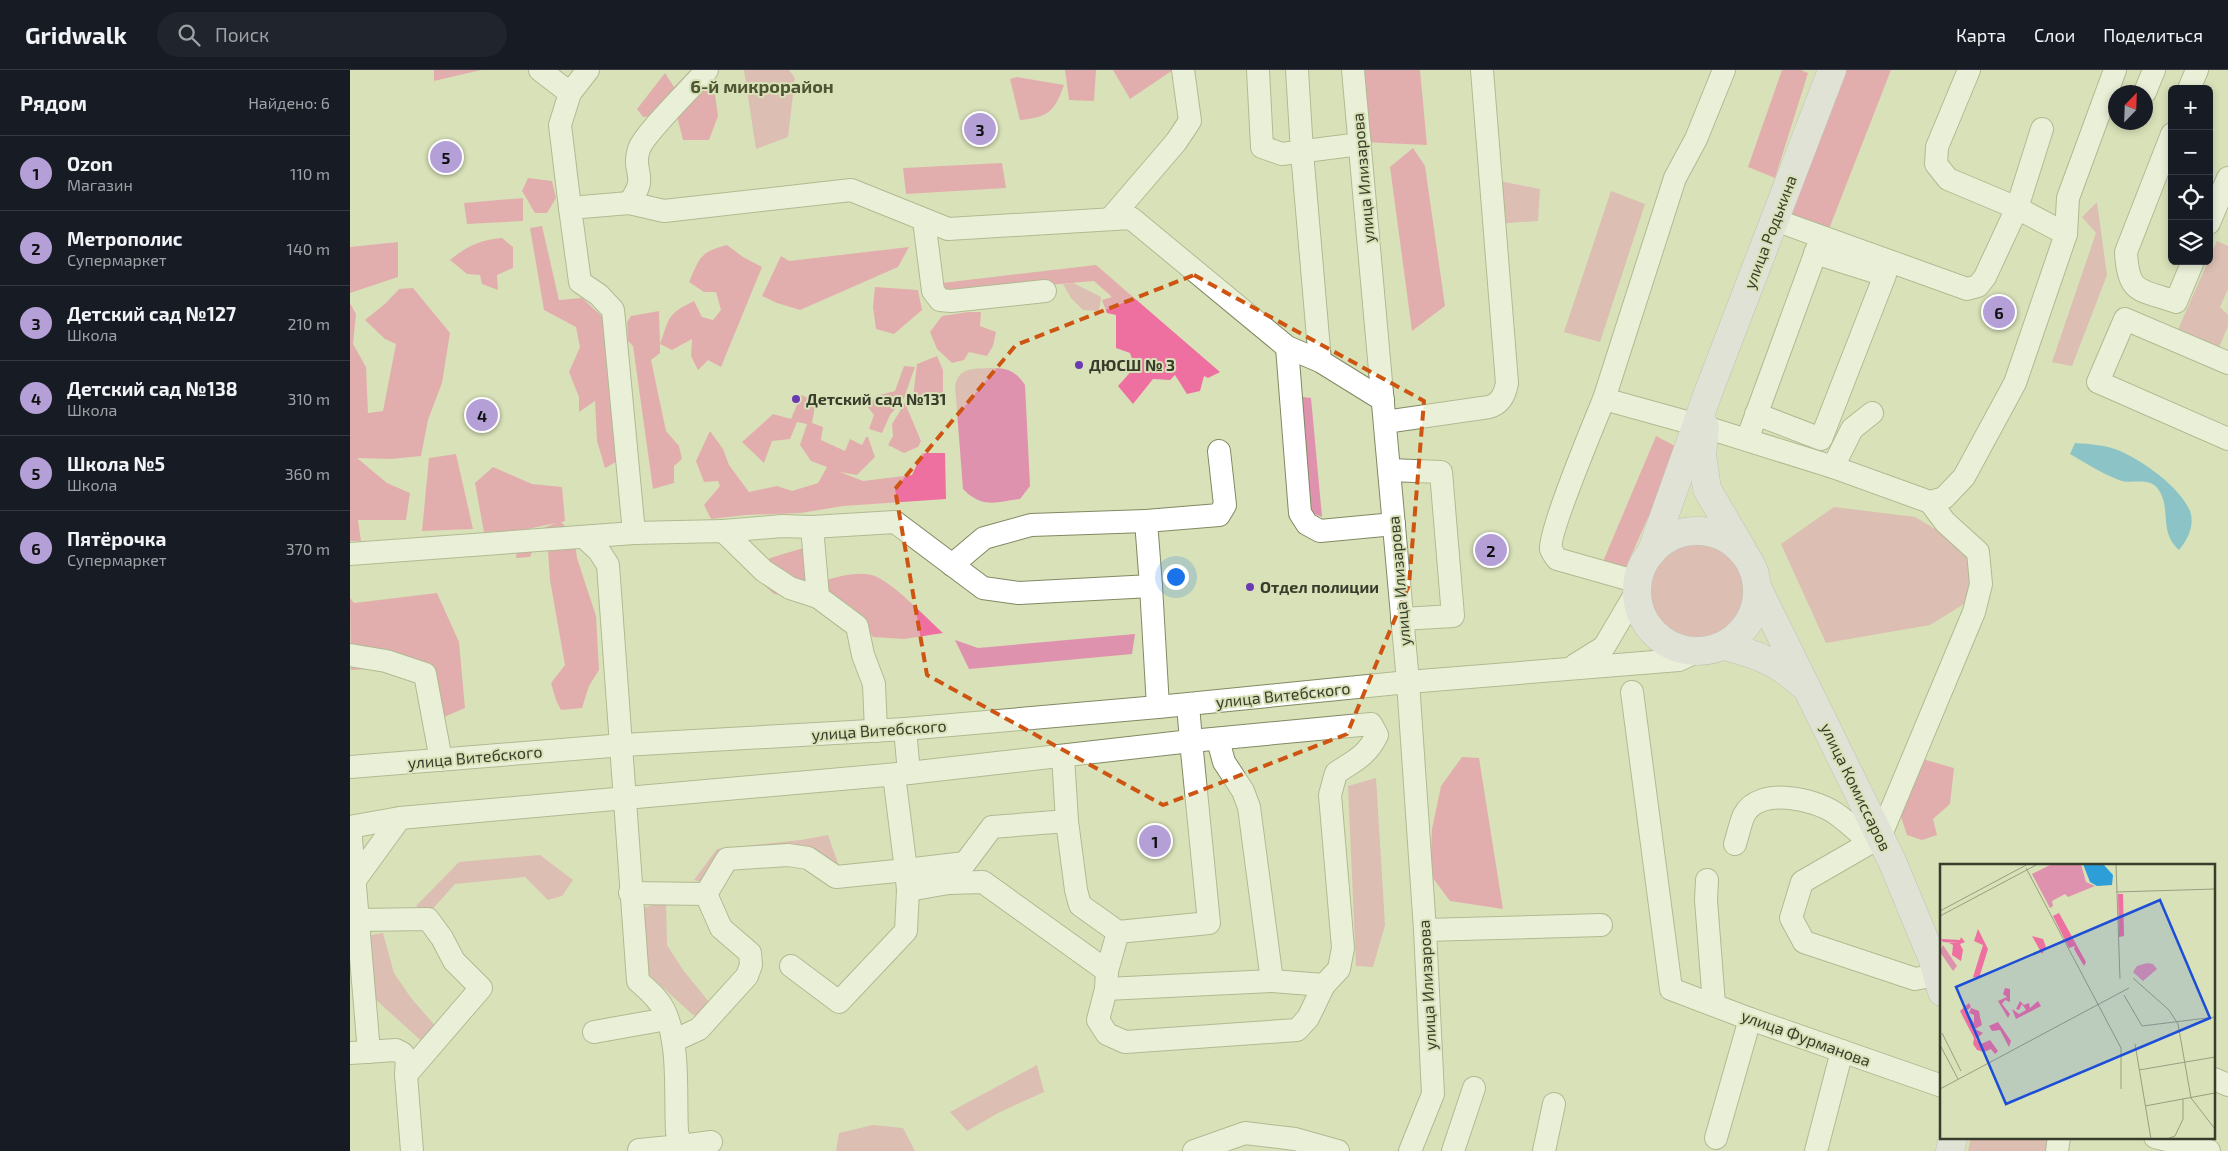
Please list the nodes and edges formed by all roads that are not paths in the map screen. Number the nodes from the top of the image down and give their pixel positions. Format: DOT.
graph roads {
  1 [pos="540,70"];
  2 [pos="588,70"];
  3 [pos="707,70"];
  4 [pos="1183,70"];
  5 [pos="1258,70"];
  6 [pos="1297,70"];
  7 [pos="1353,70"];
  8 [pos="1482,70"];
  9 [pos="1724,70"];
  10 [pos="1832,70"];
  11 [pos="1970,70"];
  12 [pos="2115,70"];
  13 [pos="2154,70"];
  14 [pos="2197,70"];
  15 [pos="2147,85"];
  16 [pos="2191,85"];
  17 [pos="570,93"];
  18 [pos="2042,129"];
  19 [pos="1360,144"];
  20 [pos="2168,144"];
  21 [pos="1302,152"];
  22 [pos="2228,178"];
  23 [pos="629,203"];
  24 [pos="570,208"];
  25 [pos="2017,208"];
  26 [pos="1110,219"];
  27 [pos="924,220"];
  28 [pos="1775,220"];
  29 [pos="2210,220"];
  30 [pos="2066,234"];
  31 [pos="1818,244"];
  32 [pos="2191,265"];
  33 [pos="1045,291"];
  34 [pos="2176,302"];
  35 [pos="2161,334"];
  36 [pos="1287,347"];
  37 [pos="2227,360"];
  38 [pos="1320,361"];
  39 [pos="1604,399"];
  40 [pos="1384,411"];
  41 [pos="1872,413"];
  42 [pos="1756,414"];
  43 [pos="1701,426"];
  44 [pos="2228,439"];
  45 [pos="1747,440"];
  46 [pos="1219,451"];
  47 [pos="1834,467"];
  48 [pos="1389,470"];
  49 [pos="1930,502"];
  50 [pos="1146,521"];
  51 [pos="1394,524"];
  52 [pos="812,527"];
  53 [pos="722,531"];
  54 [pos="634,533"];
  55 [pos="585,538"];
  56 [pos="1651,553"];
  57 [pos="350,554"];
  58 [pos="1746,556"];
  59 [pos="952,565"];
  60 [pos="1151,586"];
  61 [pos="1637,587"];
  62 [pos="1757,587"];
  63 [pos="818,597"];
  64 [pos="1402,619"];
  65 [pos="1711,648"];
  66 [pos="350,655"];
  67 [pos="1570,668"];
  68 [pos="1408,682"];
  69 [pos="1810,691"];
  70 [pos="1632,692"];
  71 [pos="1188,704"];
  72 [pos="1158,707"];
  73 [pos="904,729"];
  74 [pos="876,731"];
  75 [pos="1412,732"];
  76 [pos="1377,735"];
  77 [pos="1218,740"];
  78 [pos="1191,741"];
  79 [pos="622,745"];
  80 [pos="1063,756"];
  81 [pos="441,760"];
  82 [pos="350,767"];
  83 [pos="901,774"];
  84 [pos="624,799"];
  85 [pos="400,818"];
  86 [pos="1066,821"];
  87 [pos="350,826"];
  88 [pos="1875,840"];
  89 [pos="1736,844"];
  90 [pos="355,880"];
  91 [pos="907,880"];
  92 [pos="1707,880"];
  93 [pos="630,894"];
  94 [pos="706,894"];
  95 [pos="358,920"];
  96 [pos="1601,924"];
  97 [pos="1425,930"];
  98 [pos="1118,932"];
  99 [pos="791,966"];
  100 [pos="1106,980"];
  101 [pos="1940,980"];
  102 [pos="1272,981"];
  103 [pos="1324,985"];
  104 [pos="1714,1004"];
  105 [pos="667,1019"];
  106 [pos="1750,1019"];
  107 [pos="594,1032"];
  108 [pos="673,1041"];
  109 [pos="1842,1051"];
  110 [pos="360,1052"];
  111 [pos="406,1075"];
  112 [pos="2216,1080"];
  113 [pos="1940,1085"];
  114 [pos="2228,1085"];
  115 [pos="1474,1088"];
  116 [pos="1554,1104"];
  117 [pos="1716,1138"];
  118 [pos="1953,1138"];
  119 [pos="2059,1138"];
  120 [pos="2158,1138"];
  121 [pos="711,1142"];
  122 [pos="681,1146"];
  123 [pos="2196,1149"];
  124 [pos="639,1150"];
  125 [pos="412,1151"];
  126 [pos="1194,1151"];
  127 [pos="1338,1151"];
  128 [pos="1410,1151"];
  129 [pos="1453,1151"];
  130 [pos="1544,1151"];
  131 [pos="1816,1151"];
  132 [pos="1950,1151"];
  133 [pos="2057,1151"];
  1 -- 17 [label="street"];
  2 -- 17 [label="street"];
  3 -- 23 [label="street"];
  4 -- 26 [label="street"];
  5 -- 21 [label="street"];
  6 -- 21 [label="street"];
  7 -- 19 [label="street, улица Илизарова"];
  8 -- 40 [label="street"];
  9 -- 39 [label="street"];
  10 -- 28 [label="main road, улица Родькина"];
  11 -- 25 [label="street"];
  12 -- 30 [label="street"];
  13 -- 15 [label="street"];
  14 -- 16 [label="street"];
  17 -- 24 [label="street"];
  18 -- 25 [label="street"];
  19 -- 21 [label="street"];
  19 -- 40 [label="street, улица Илизарова"];
  20 -- 34 [label="street"];
  21 -- 38 [label="street"];
  22 -- 29 [label="street"];
  23 -- 24 [label="street"];
  23 -- 27 [label="street"];
  24 -- 54 [label="street"];
  25 -- 30 [label="street"];
  25 -- 31 [label="street"];
  26 -- 27 [label="street"];
  26 -- 36 [label="street"];
  27 -- 33 [label="street"];
  28 -- 31 [label="street"];
  28 -- 43 [label="main road, улица Родькина"];
  30 -- 49 [label="street"];
  31 -- 42 [label="street"];
  31 -- 42 [label="street"];
  32 -- 34 [label="street"];
  34 -- 35 [label="street"];
  35 -- 37 [label="street"];
  35 -- 44 [label="street"];
  36 -- 38 [label="street"];
  36 -- 51 [label="street"];
  38 -- 40 [label="street"];
  39 -- 43 [label="street"];
  39 -- 61 [label="street"];
  40 -- 48 [label="street, улица Илизарова"];
  41 -- 47 [label="street"];
  42 -- 45 [label="street"];
  43 -- 45 [label="street"];
  43 -- 56 [label="main road"];
  43 -- 58 [label="main road"];
  45 -- 47 [label="street"];
  46 -- 50 [label="street"];
  47 -- 49 [label="street"];
  48 -- 51 [label="street, улица Илизарова"];
  48 -- 64 [label="street"];
  49 -- 88 [label="street"];
  50 -- 59 [label="street"];
  50 -- 60 [label="street"];
  51 -- 64 [label="street, улица Илизарова"];
  52 -- 53 [label="street"];
  52 -- 59 [label="street"];
  52 -- 63 [label="street"];
  53 -- 54 [label="street"];
  53 -- 63 [label="street"];
  54 -- 55 [label="street"];
  55 -- 57 [label="street"];
  55 -- 79 [label="street"];
  56 -- 58 [label="main road"];
  56 -- 61 [label="main road"];
  58 -- 62 [label="main road"];
  59 -- 60 [label="street"];
  60 -- 72 [label="street"];
  61 -- 65 [label="main road"];
  61 -- 67 [label="street"];
  62 -- 65 [label="main road"];
  62 -- 69 [label="main road, улица Комиссаров"];
  63 -- 74 [label="street"];
  64 -- 68 [label="street, улица Илизарова"];
  65 -- 67 [label="street, улица Витебского"];
  65 -- 69 [label="main road"];
  66 -- 81 [label="street"];
  67 -- 68 [label="street, улица Витебского"];
  68 -- 71 [label="street, улица Витебского"];
  68 -- 75 [label="street, улица Илизарова"];
  69 -- 88 [label="main road, улица Комиссаров"];
  70 -- 104 [label="street, улица Фурманова"];
  71 -- 72 [label="street, улица Витебского"];
  71 -- 78 [label="street"];
  72 -- 73 [label="street, улица Витебского"];
  73 -- 74 [label="street, улица Витебского"];
  73 -- 83 [label="street"];
  74 -- 79 [label="street, улица Витебского"];
  75 -- 76 [label="street"];
  75 -- 97 [label="street, улица Илизарова"];
  76 -- 77 [label="street"];
  76 -- 103 [label="street"];
  77 -- 78 [label="street"];
  77 -- 102 [label="street"];
  78 -- 80 [label="street"];
  78 -- 98 [label="street"];
  79 -- 81 [label="street, улица Витебского"];
  79 -- 84 [label="street"];
  80 -- 83 [label="street"];
  80 -- 86 [label="street"];
  81 -- 82 [label="street, улица Витебского"];
  83 -- 84 [label="street"];
  83 -- 91 [label="street"];
  84 -- 85 [label="street"];
  84 -- 93 [label="street"];
  85 -- 87 [label="street"];
  85 -- 90 [label="street"];
  86 -- 91 [label="street"];
  86 -- 98 [label="street"];
  87 -- 90 [label="street"];
  88 -- 89 [label="street"];
  88 -- 101 [label="main road, улица Комиссаров"];
  88 -- 101 [label="street"];
  90 -- 95 [label="street"];
  91 -- 94 [label="street"];
  91 -- 99 [label="street"];
  91 -- 100 [label="street"];
  92 -- 104 [label="street"];
  93 -- 94 [label="street"];
  93 -- 105 [label="street"];
  94 -- 108 [label="street"];
  95 -- 110 [label="street"];
  95 -- 111 [label="street"];
  96 -- 97 [label="street"];
  97 -- 128 [label="street, улица Илизарова"];
  98 -- 100 [label="street"];
  100 -- 102 [label="street"];
  100 -- 103 [label="street"];
  102 -- 103 [label="street"];
  104 -- 106 [label="street, улица Фурманова"];
  105 -- 107 [label="street"];
  105 -- 108 [label="street"];
  106 -- 109 [label="street, улица Фурманова"];
  106 -- 117 [label="street"];
  108 -- 122 [label="street"];
  109 -- 113 [label="street, улица Фурманова"];
  109 -- 131 [label="street"];
  110 -- 111 [label="street"];
  111 -- 125 [label="street"];
  112 -- 114 [label="street"];
  115 -- 129 [label="street"];
  116 -- 130 [label="street"];
  118 -- 132 [label="main road"];
  119 -- 133 [label="street"];
  120 -- 123 [label="street"];
  121 -- 122 [label="street"];
  122 -- 124 [label="street"];
  126 -- 127 [label="street"];
}
